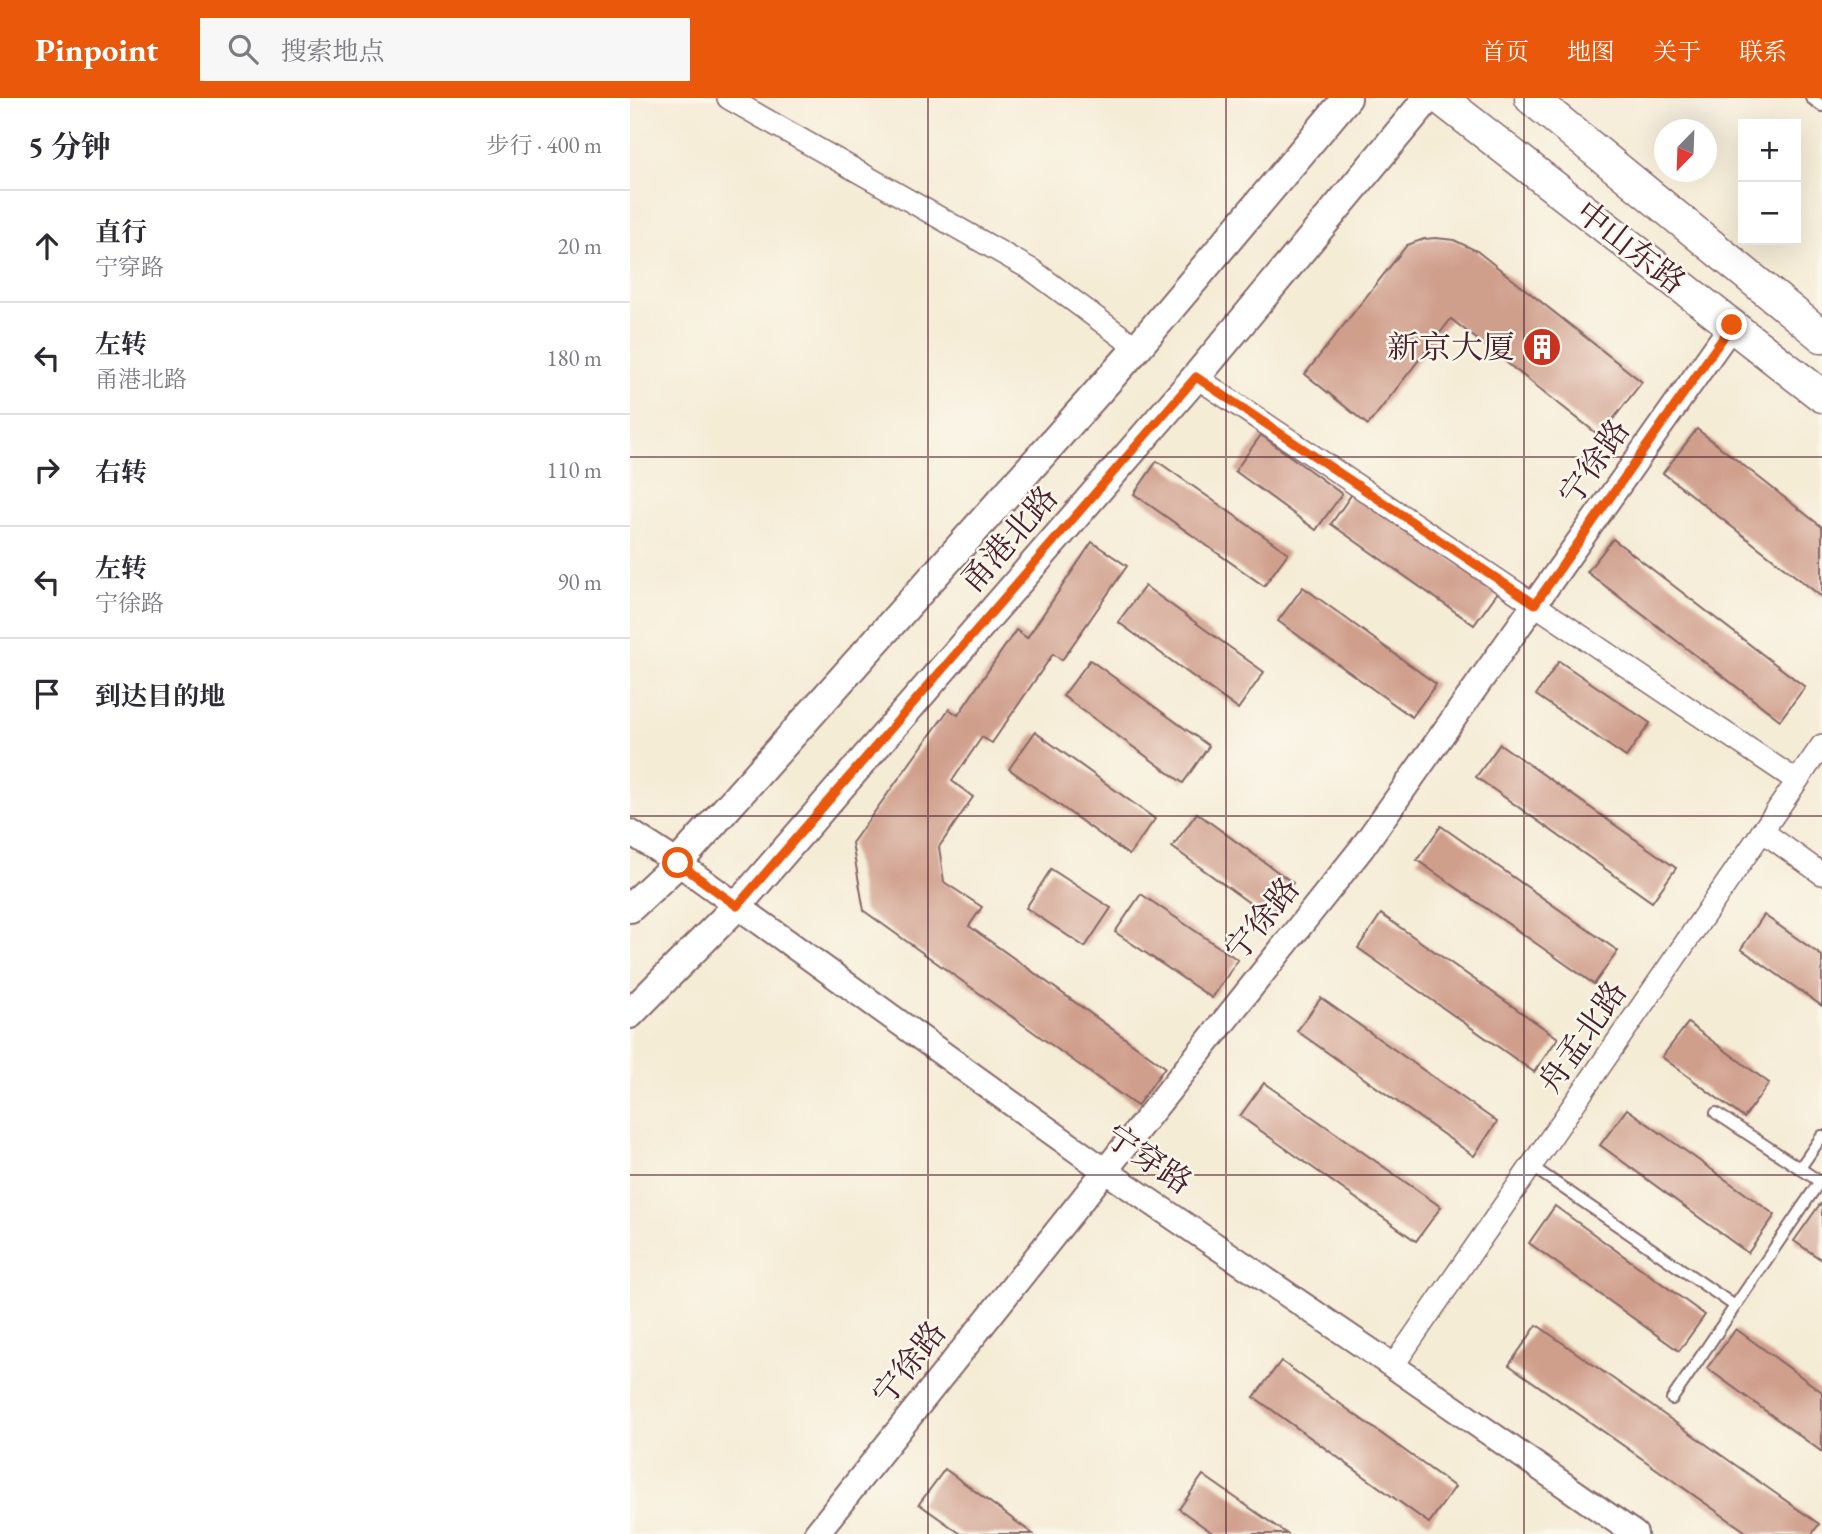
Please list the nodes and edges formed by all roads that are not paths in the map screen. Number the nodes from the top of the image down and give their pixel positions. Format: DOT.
graph roads {
  1 [pos="728,98"];
  2 [pos="1347,98"];
  3 [pos="1428,98"];
  4 [pos="1440,98"];
  5 [pos="1531,98"];
  6 [pos="1811,98"];
  7 [pos="1822,106"];
  8 [pos="1732,325"];
  9 [pos="1822,336"];
  10 [pos="1137,348"];
  11 [pos="1196,377"];
  12 [pos="1822,396"];
  13 [pos="1535,604"];
  14 [pos="1822,745"];
  15 [pos="1797,780"];
  16 [pos="1762,831"];
  17 [pos="630,832"];
  18 [pos="678,863"];
  19 [pos="1822,874"];
  20 [pos="737,906"];
  21 [pos="630,908"];
  22 [pos="630,1014"];
  23 [pos="1716,1113"];
  24 [pos="1822,1136"];
  25 [pos="1531,1166"];
  26 [pos="1800,1168"];
  27 [pos="1104,1170"];
  28 [pos="1821,1182"];
  29 [pos="1735,1306"];
  30 [pos="1394,1366"];
  31 [pos="1672,1399"];
  32 [pos="816,1534"];
  33 [pos="1635,1534"];
  1 -- 10 [label="street"];
  2 -- 10 [label="main road, 甬港北路"];
  3 -- 11 [label="main road, 甬港北路"];
  4 -- 8 [label="main road, 中山东路"];
  5 -- 9 [label="main road, 中山东路"];
  6 -- 7 [label="lane"];
  8 -- 12 [label="main road, 中山东路"];
  8 -- 13 [label="street, 宁徐路"];
  10 -- 18 [label="main road, 甬港北路"];
  11 -- 13 [label="street"];
  11 -- 20 [label="main road, 甬港北路"];
  13 -- 15 [label="street"];
  13 -- 27 [label="street, 宁徐路"];
  14 -- 15 [label="street, 舟孟北路"];
  15 -- 16 [label="street, 舟孟北路"];
  16 -- 19 [label="street"];
  16 -- 25 [label="street, 舟孟北路"];
  17 -- 18 [label="street, 宁穿路"];
  18 -- 20 [label="street, 宁穿路"];
  18 -- 21 [label="main road, 甬港北路"];
  20 -- 22 [label="main road, 甬港北路"];
  20 -- 27 [label="street, 宁穿路"];
  23 -- 26 [label="lane"];
  24 -- 26 [label="lane"];
  25 -- 29 [label="lane"];
  25 -- 30 [label="street, 舟孟北路"];
  26 -- 28 [label="lane"];
  27 -- 30 [label="street, 宁穿路"];
  27 -- 32 [label="street, 宁徐路"];
  28 -- 29 [label="lane"];
  29 -- 31 [label="lane"];
  30 -- 33 [label="street, 宁穿路"];
}
